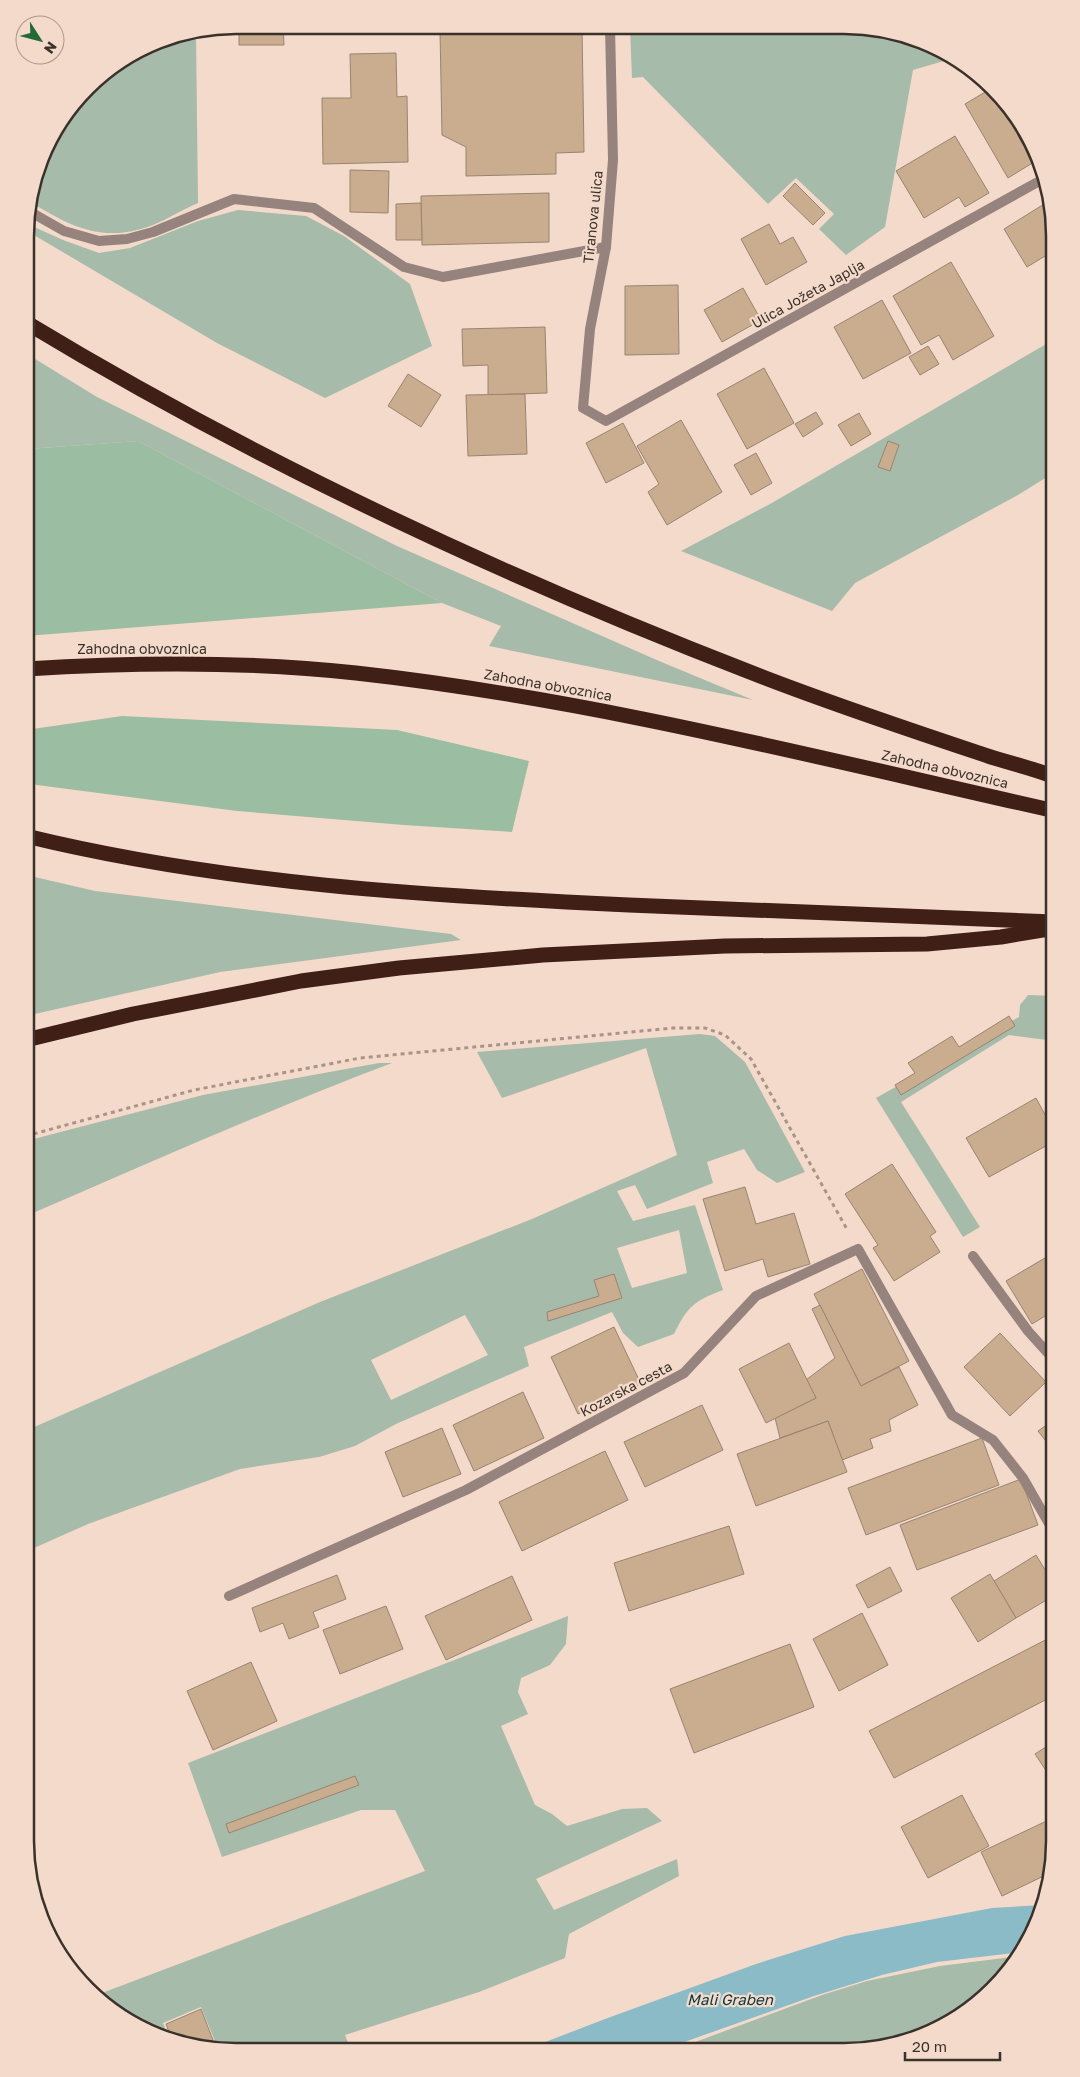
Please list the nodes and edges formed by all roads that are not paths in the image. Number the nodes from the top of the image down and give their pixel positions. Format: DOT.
graph roads {
  1 [pos="610,34"];
  2 [pos="1039,182"];
  3 [pos="35,214"];
  4 [pos="606,247"];
  5 [pos="34,327"];
  6 [pos="583,408"];
  7 [pos="34,669"];
  8 [pos="1046,774"];
  9 [pos="1046,808"];
  10 [pos="34,838"];
  11 [pos="1046,922"];
  12 [pos="1046,930"];
  13 [pos="34,1038"];
  14 [pos="973,1256"];
  15 [pos="1046,1351"];
  16 [pos="1046,1518"];
  17 [pos="229,1596"];
  1 -- 4 [label="street, Tiranova ulica"];
  2 -- 6 [label="street, Ulica Jožeta Japlja"];
  3 -- 4 [label="street"];
  4 -- 6 [label="street, Tiranova ulica"];
  5 -- 8 [label="highway"];
  7 -- 9 [label="highway, Zahodna obvoznica"];
  10 -- 11 [label="highway"];
  12 -- 13 [label="highway"];
  14 -- 15 [label="street"];
  16 -- 17 [label="street, Kozarska cesta"];
}
